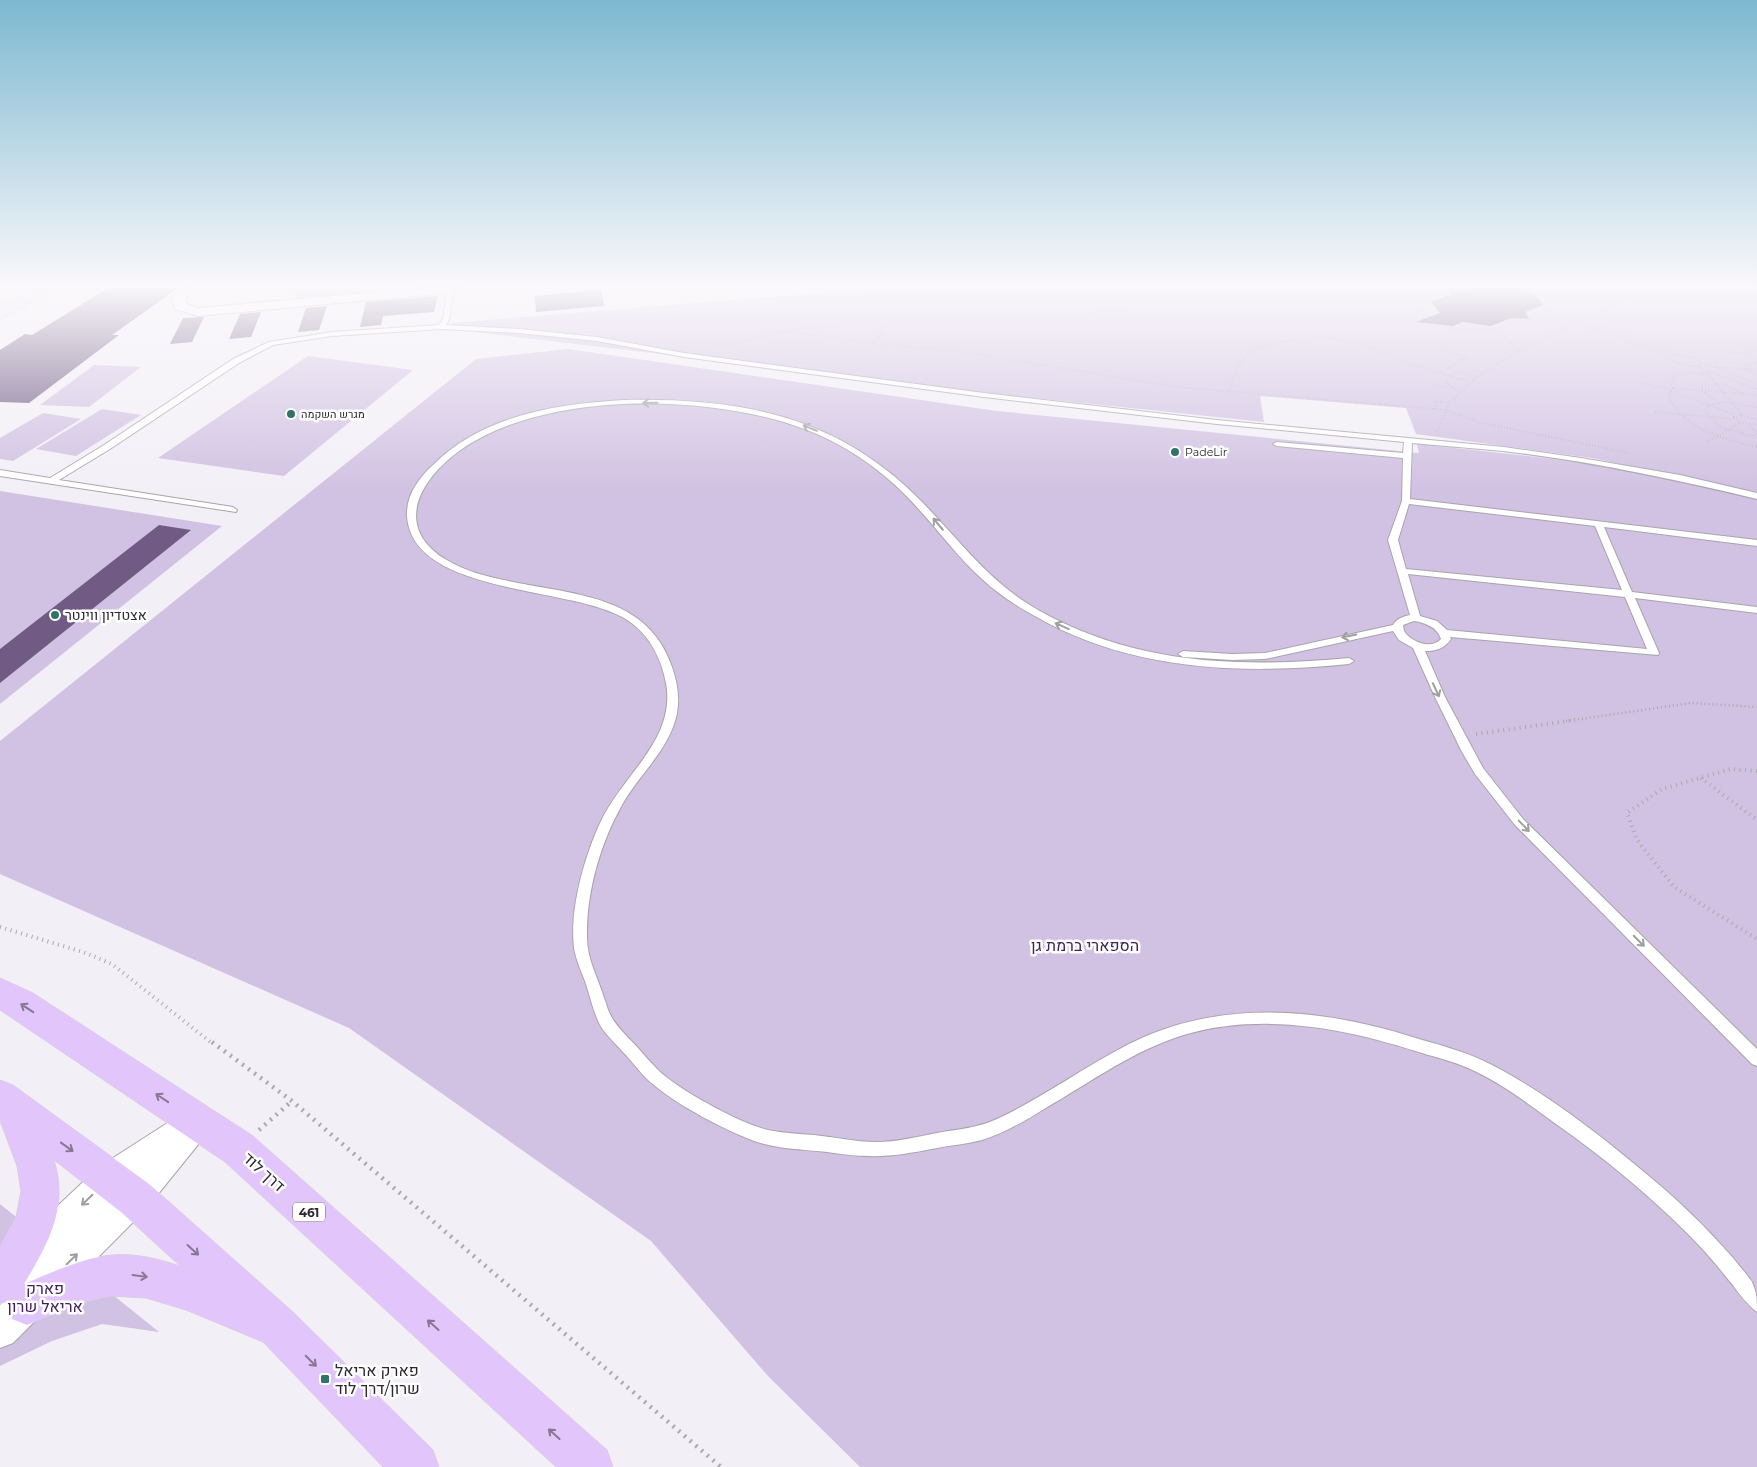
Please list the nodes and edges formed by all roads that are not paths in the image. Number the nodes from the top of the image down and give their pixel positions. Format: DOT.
graph roads {
  1 [pos="245,356"];
  2 [pos="695,356"];
  3 [pos="1408,440"];
  4 [pos="1277,444"];
  5 [pos="1406,456"];
  6 [pos="0,472"];
  7 [pos="51,481"];
  8 [pos="1757,496"];
  9 [pos="1406,501"];
  10 [pos="233,510"];
  11 [pos="1598,524"];
  12 [pos="1757,543"];
  13 [pos="1402,571"];
  14 [pos="1628,594"];
  15 [pos="1757,610"];
  16 [pos="1416,618"];
  17 [pos="1397,627"];
  18 [pos="1445,633"];
  19 [pos="1107,644"];
  20 [pos="1417,646"];
  21 [pos="1349,661"];
  22 [pos="0,993"];
  23 [pos="1757,1059"];
  24 [pos="7,1102"];
  25 [pos="198,1121"];
  26 [pos="122,1188"];
  27 [pos="7,1300"];
  28 [pos="1757,1303"];
  29 [pos="278,1327"];
  30 [pos="416,1467"];
  31 [pos="590,1467"];
  1 -- 7 [label="lane"];
  2 -- 3 [label="lane"];
  3 -- 5 [label="lane"];
  3 -- 8 [label="lane"];
  4 -- 5 [label="lane"];
  5 -- 9 [label="lane"];
  6 -- 7 [label="lane"];
  7 -- 10 [label="lane"];
  9 -- 11 [label="lane"];
  9 -- 13 [label="lane"];
  11 -- 12 [label="lane"];
  11 -- 14 [label="lane"];
  13 -- 14 [label="lane"];
  13 -- 16 [label="lane"];
  14 -- 15 [label="lane"];
  14 -- 18 [label="lane"];
  16 -- 17 [label="lane"];
  16 -- 18 [label="lane"];
  17 -- 19 [label="lane, one-way"];
  17 -- 20 [label="lane"];
  18 -- 20 [label="lane"];
  19 -- 21 [label="lane"];
  19 -- 28 [label="lane, one-way"];
  20 -- 23 [label="lane, one-way"];
  25 -- 22 [label="main road, דרך לוד / 461, one-way"];
  24 -- 26 [label="main road, one-way"];
  24 -- 27 [label="main road"];
  25 -- 26 [label="street"];
  31 -- 25 [label="main road, דרך לוד / 461, one-way"];
  26 -- 27 [label="street"];
  26 -- 29 [label="main road, one-way"];
  27 -- 29 [label="main road, one-way"];
  29 -- 30 [label="main road, one-way"];
}
